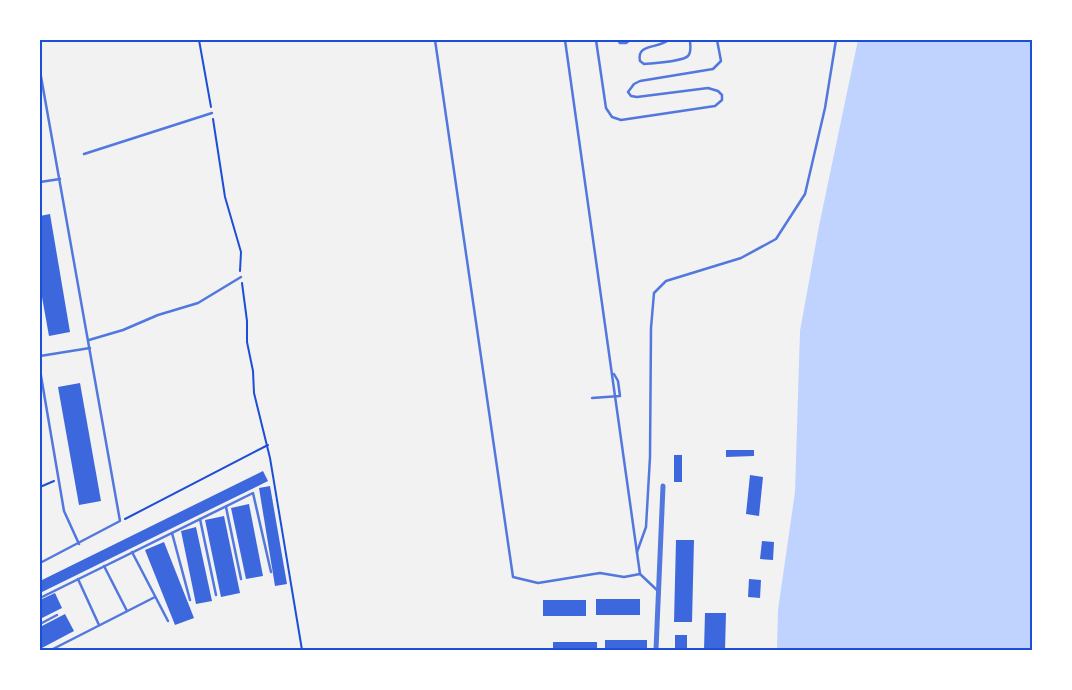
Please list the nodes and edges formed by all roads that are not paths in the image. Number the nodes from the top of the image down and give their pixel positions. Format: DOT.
graph roads {
  1 [pos="436,40"];
  2 [pos="565,40"];
  3 [pos="596,40"];
  4 [pos="618,40"];
  5 [pos="630,40"];
  6 [pos="668,40"];
  7 [pos="690,40"];
  8 [pos="717,40"];
  9 [pos="836,40"];
  10 [pos="40,71"];
  11 [pos="212,113"];
  12 [pos="84,154"];
  13 [pos="60,179"];
  14 [pos="40,182"];
  15 [pos="241,277"];
  16 [pos="88,340"];
  17 [pos="90,348"];
  18 [pos="40,356"];
  19 [pos="40,370"];
  20 [pos="616,396"];
  21 [pos="592,398"];
  22 [pos="662,486"];
  23 [pos="226,507"];
  24 [pos="200,519"];
  25 [pos="172,533"];
  26 [pos="79,544"];
  27 [pos="132,552"];
  28 [pos="637,552"];
  29 [pos="40,563"];
  30 [pos="104,566"];
  31 [pos="271,572"];
  32 [pos="640,574"];
  33 [pos="78,579"];
  34 [pos="241,579"];
  35 [pos="659,592"];
  36 [pos="216,595"];
  37 [pos="155,597"];
  38 [pos="40,598"];
  39 [pos="190,600"];
  40 [pos="126,611"];
  41 [pos="57,615"];
  42 [pos="168,620"];
  43 [pos="40,624"];
  44 [pos="99,625"];
  45 [pos="51,650"];
  46 [pos="656,650"];
  1 -- 32 [label="lane"];
  2 -- 20 [label="lane"];
  3 -- 8 [label="lane"];
  4 -- 5 [label="lane"];
  6 -- 7 [label="lane"];
  9 -- 28 [label="lane"];
  10 -- 13 [label="lane"];
  11 -- 12 [label="lane"];
  13 -- 14 [label="lane"];
  13 -- 16 [label="lane"];
  15 -- 16 [label="lane"];
  16 -- 17 [label="lane"];
  17 -- 18 [label="lane"];
  17 -- 26 [label="lane"];
  19 -- 26 [label="lane"];
  20 -- 21 [label="lane"];
  20 -- 28 [label="lane"];
  22 -- 35 [label="street"];
  23 -- 24 [label="lane"];
  23 -- 31 [label="lane"];
  23 -- 34 [label="lane"];
  24 -- 25 [label="lane"];
  24 -- 36 [label="lane"];
  25 -- 27 [label="lane"];
  25 -- 39 [label="lane"];
  26 -- 29 [label="lane"];
  27 -- 30 [label="lane"];
  27 -- 37 [label="lane"];
  28 -- 32 [label="lane"];
  30 -- 33 [label="lane"];
  30 -- 40 [label="lane"];
  32 -- 35 [label="lane"];
  33 -- 38 [label="lane"];
  33 -- 44 [label="lane"];
  35 -- 46 [label="street"];
  37 -- 40 [label="lane"];
  37 -- 42 [label="lane"];
  40 -- 44 [label="lane"];
  41 -- 43 [label="lane"];
  44 -- 45 [label="lane"];
}
